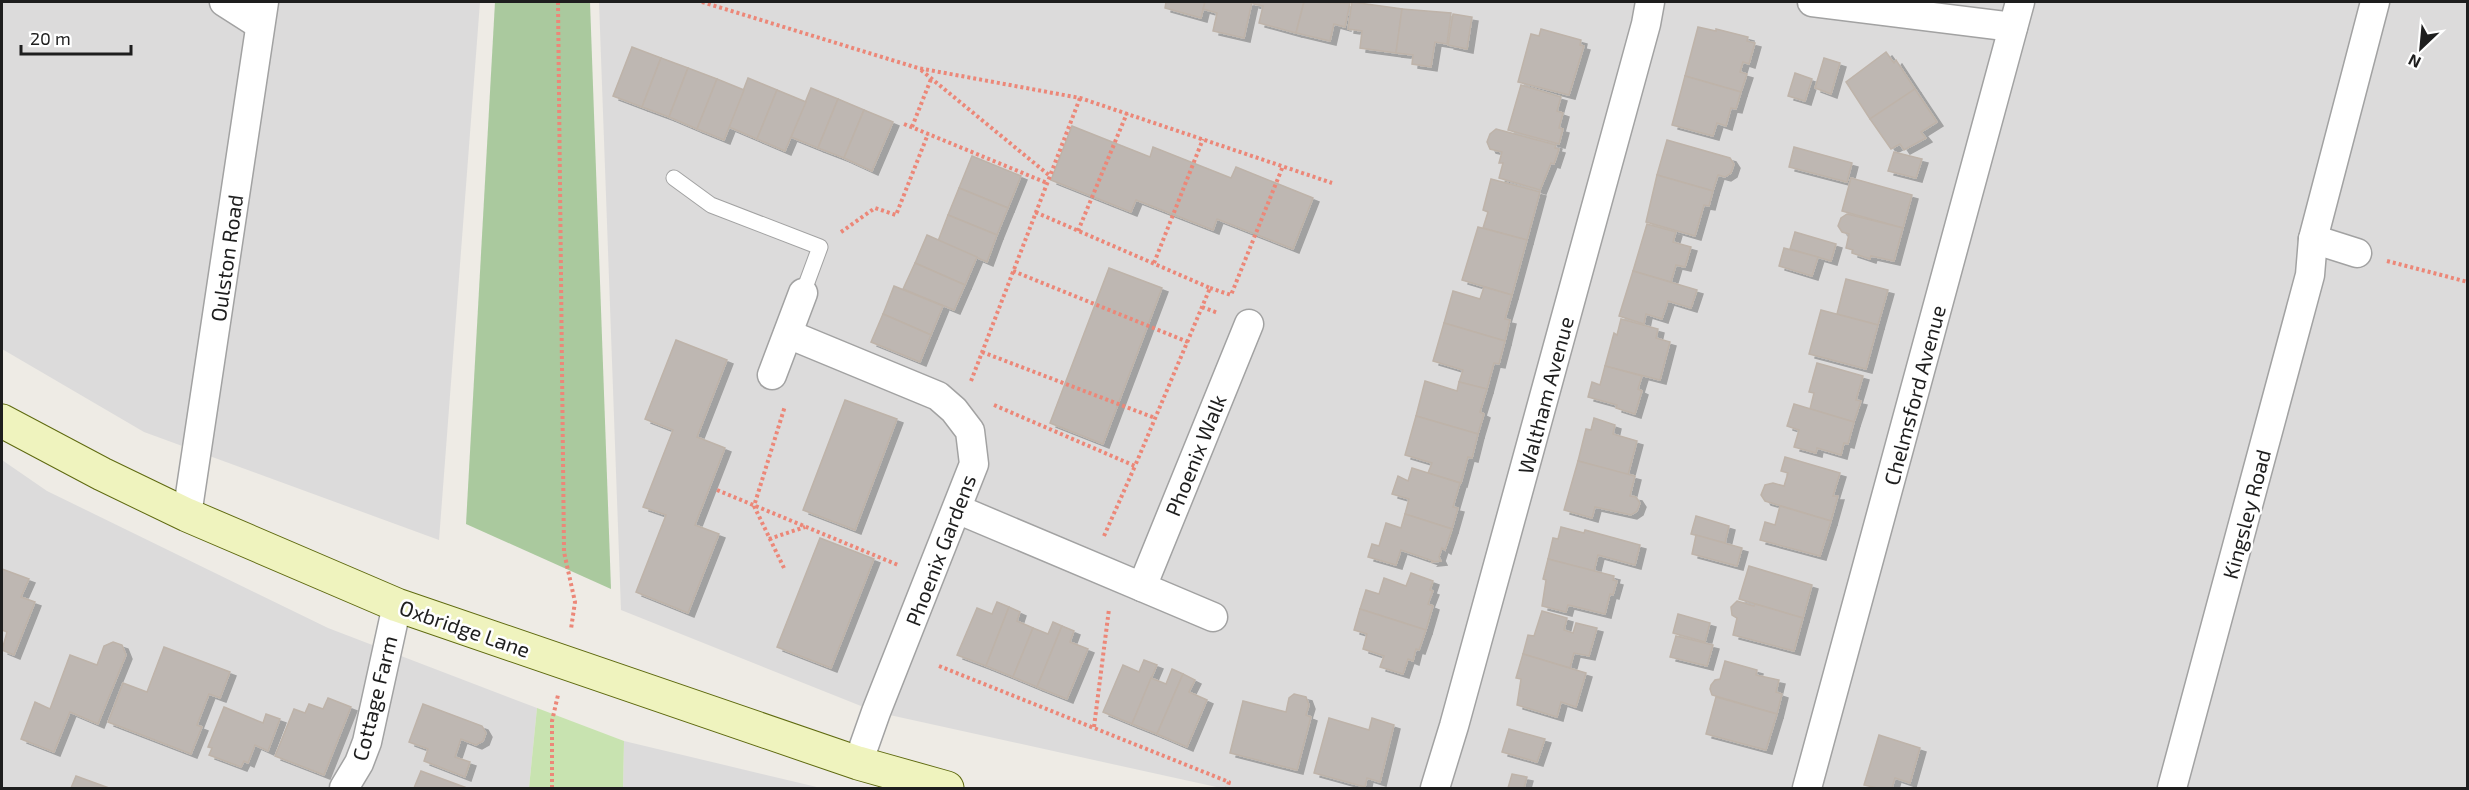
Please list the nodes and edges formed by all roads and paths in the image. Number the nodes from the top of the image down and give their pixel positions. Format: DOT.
graph roads {
  1 [pos="224,2"];
  2 [pos="558,2"];
  3 [pos="702,2"];
  4 [pos="1650,2"];
  5 [pos="1812,2"];
  6 [pos="2375,2"];
  7 [pos="262,13"];
  8 [pos="2016,14"];
  9 [pos="918,68"];
  10 [pos="931,79"];
  11 [pos="1080,98"];
  12 [pos="1127,113"];
  13 [pos="904,124"];
  14 [pos="912,127"];
  15 [pos="928,134"];
  16 [pos="1203,139"];
  17 [pos="1283,166"];
  18 [pos="1050,176"];
  19 [pos="674,178"];
  20 [pos="1047,183"];
  21 [pos="1332,183"];
  22 [pos="1035,212"];
  23 [pos="1078,231"];
  24 [pos="2313,239"];
  25 [pos="820,247"];
  26 [pos="2358,253"];
  27 [pos="1154,263"];
  28 [pos="1013,271"];
  29 [pos="2468,282"];
  30 [pos="1210,288"];
  31 [pos="803,293"];
  32 [pos="1249,324"];
  33 [pos="788,334"];
  34 [pos="1188,342"];
  35 [pos="982,352"];
  36 [pos="772,375"];
  37 [pos="787,400"];
  38 [pos="960,401"];
  39 [pos="1155,418"];
  40 [pos="2,421"];
  41 [pos="1135,466"];
  42 [pos="717,490"];
  43 [pos="754,506"];
  44 [pos="957,508"];
  45 [pos="187,514"];
  46 [pos="806,527"];
  47 [pos="769,539"];
  48 [pos="900,566"];
  49 [pos="1091,566"];
  50 [pos="783,568"];
  51 [pos="1132,582"];
  52 [pos="575,602"];
  53 [pos="397,605"];
  54 [pos="1213,617"];
  55 [pos="939,666"];
  56 [pos="552,721"];
  57 [pos="1094,727"];
  58 [pos="858,763"];
  59 [pos="344,789"];
  60 [pos="552,789"];
  61 [pos="947,789"];
  62 [pos="1227,789"];
  63 [pos="1435,789"];
  64 [pos="1807,789"];
  65 [pos="2172,789"];
  1 -- 7 [label="street"];
  2 -- 52 [label="path"];
  3 -- 9 [label="path"];
  4 -- 63 [label="street, Waltham Avenue"];
  5 -- 8 [label="street"];
  6 -- 24 [label="street, Kingsley Road"];
  7 -- 45 [label="street, Oulston Road"];
  8 -- 64 [label="street, Chelmsford Avenue"];
  9 -- 10 [label="path"];
  9 -- 11 [label="path"];
  10 -- 14 [label="path"];
  10 -- 18 [label="path"];
  11 -- 12 [label="path"];
  11 -- 18 [label="path"];
  12 -- 16 [label="path"];
  12 -- 23 [label="path"];
  13 -- 14 [label="path"];
  14 -- 15 [label="path"];
  15 -- 20 [label="path"];
  15 -- 25 [label="path"];
  16 -- 17 [label="path"];
  16 -- 27 [label="path"];
  17 -- 21 [label="path"];
  17 -- 30 [label="path"];
  18 -- 20 [label="path"];
  19 -- 25 [label="lane"];
  20 -- 22 [label="path"];
  22 -- 23 [label="path"];
  22 -- 28 [label="path"];
  23 -- 27 [label="path"];
  24 -- 26 [label="street"];
  24 -- 65 [label="street, Kingsley Road"];
  25 -- 31 [label="lane"];
  26 -- 29 [label="path"];
  27 -- 30 [label="path"];
  28 -- 34 [label="path"];
  28 -- 35 [label="path"];
  30 -- 34 [label="path"];
  31 -- 33 [label="street"];
  32 -- 51 [label="street, Phoenix Walk"];
  33 -- 36 [label="street"];
  33 -- 38 [label="street, Phoenix Gardens"];
  34 -- 39 [label="path"];
  35 -- 38 [label="path"];
  35 -- 39 [label="path"];
  37 -- 43 [label="path"];
  38 -- 41 [label="path"];
  38 -- 44 [label="street, Phoenix Gardens"];
  39 -- 41 [label="path"];
  40 -- 45 [label="street, Oxbridge Lane"];
  41 -- 49 [label="path"];
  42 -- 43 [label="path"];
  43 -- 46 [label="path"];
  43 -- 47 [label="path"];
  44 -- 49 [label="street"];
  44 -- 58 [label="street, Phoenix Gardens"];
  45 -- 53 [label="street, Oxbridge Lane"];
  46 -- 47 [label="path"];
  46 -- 48 [label="path"];
  47 -- 50 [label="path"];
  49 -- 51 [label="street"];
  51 -- 54 [label="street"];
  51 -- 57 [label="path"];
  53 -- 58 [label="street, Oxbridge Lane"];
  53 -- 59 [label="street, Cottage Farm"];
  55 -- 57 [label="path"];
  56 -- 60 [label="path"];
  57 -- 62 [label="path"];
  58 -- 61 [label="street, Oxbridge Lane"];
}
